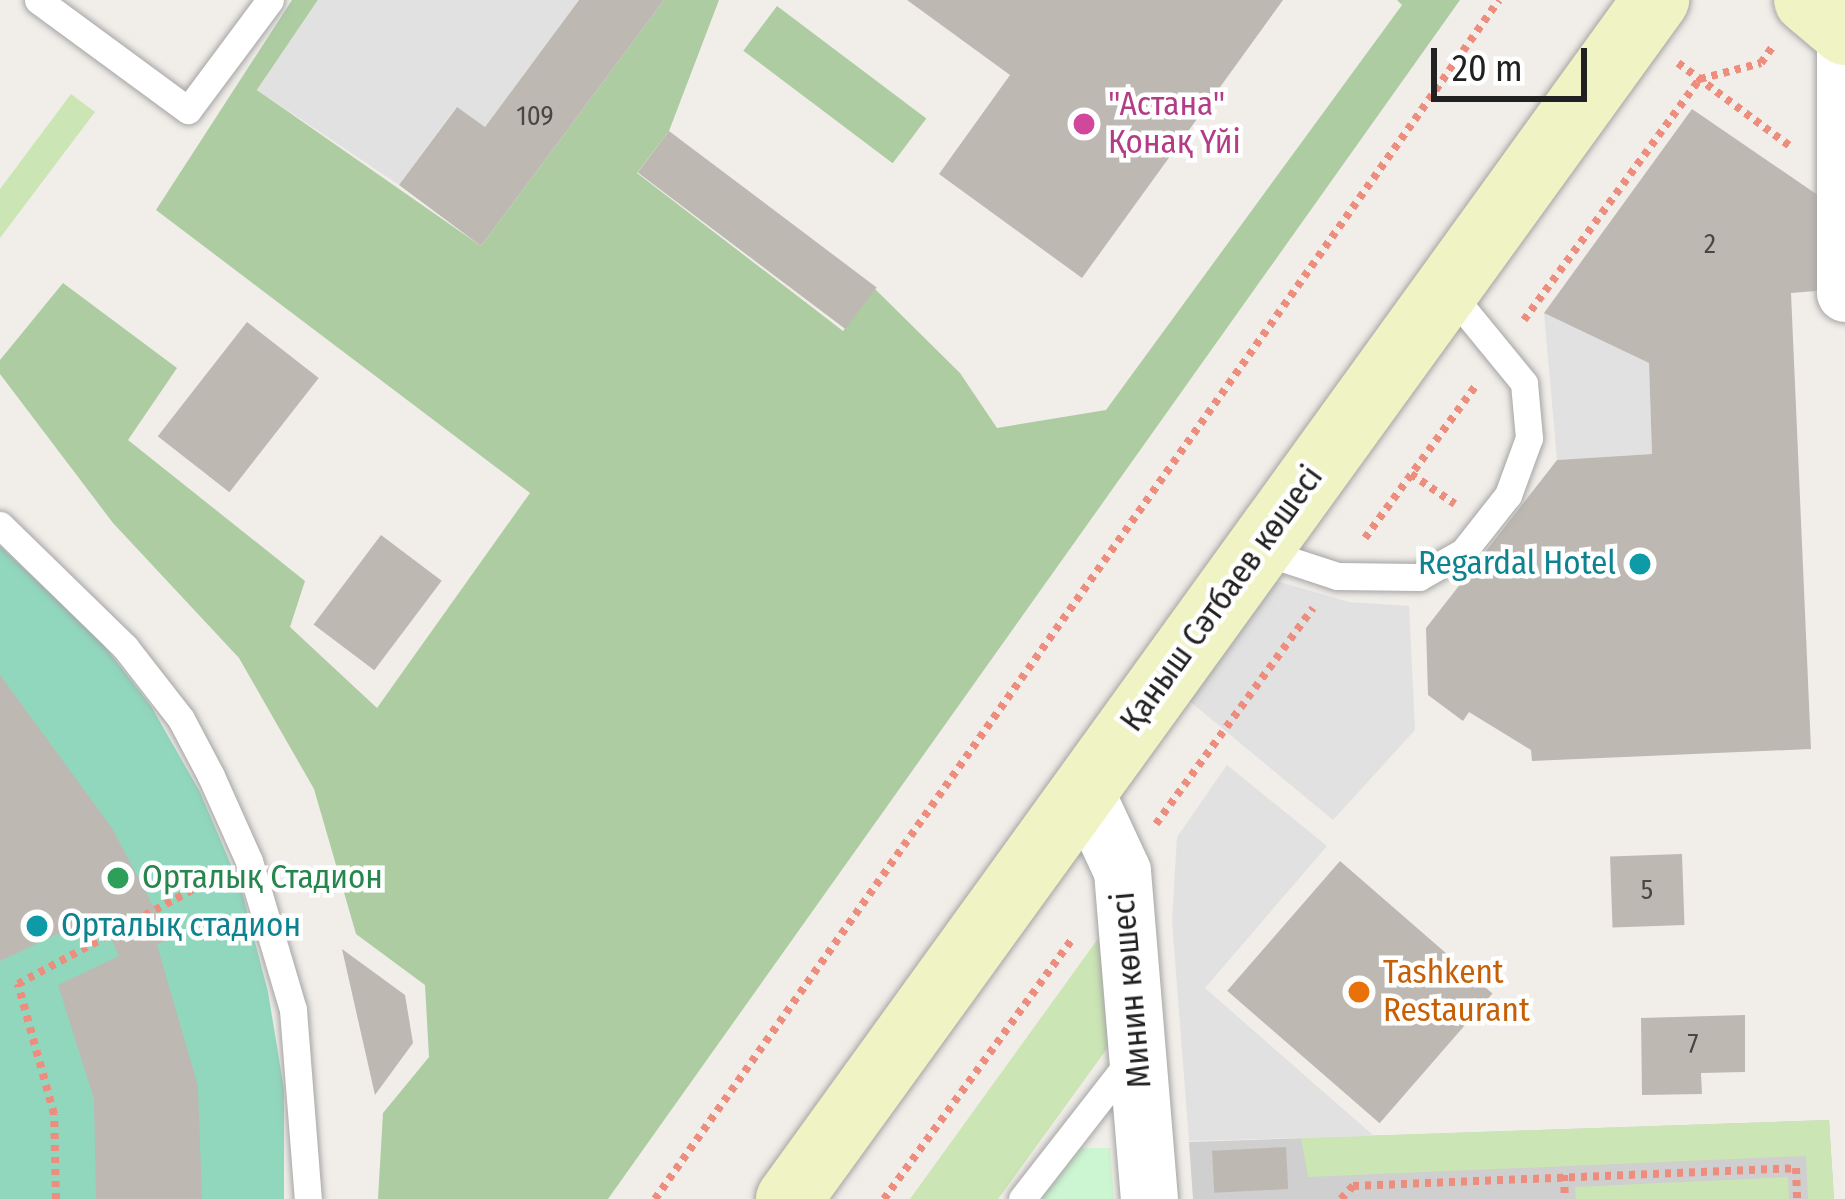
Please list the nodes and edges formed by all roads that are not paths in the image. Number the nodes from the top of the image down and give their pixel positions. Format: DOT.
graph roads {
  1 [pos="38,0"];
  2 [pos="270,0"];
  3 [pos="1656,0"];
  4 [pos="1807,0"];
  5 [pos="1845,33"];
  6 [pos="1842,185"];
  7 [pos="1447,289"];
  8 [pos="1845,293"];
  9 [pos="0,525"];
  10 [pos="1258,550"];
  11 [pos="1084,789"];
  12 [pos="1137,1051"];
  13 [pos="308,1199"];
  14 [pos="789,1199"];
  15 [pos="1022,1199"];
  16 [pos="1149,1199"];
  1 -- 2 [label="lane"];
  3 -- 7 [label="main road, Қаныш Сәтбаев көшесі"];
  4 -- 5 [label="main road"];
  5 -- 6 [label="street"];
  6 -- 8 [label="street"];
  7 -- 10 [label="main road, Қаныш Сәтбаев көшесі"];
  7 -- 10 [label="lane"];
  9 -- 13 [label="lane"];
  10 -- 11 [label="main road, Қаныш Сәтбаев көшесі"];
  11 -- 12 [label="street, Минин көшесі"];
  11 -- 14 [label="main road, Қаныш Сәтбаев көшесі"];
  12 -- 15 [label="lane"];
  12 -- 16 [label="street, Минин көшесі"];
}
